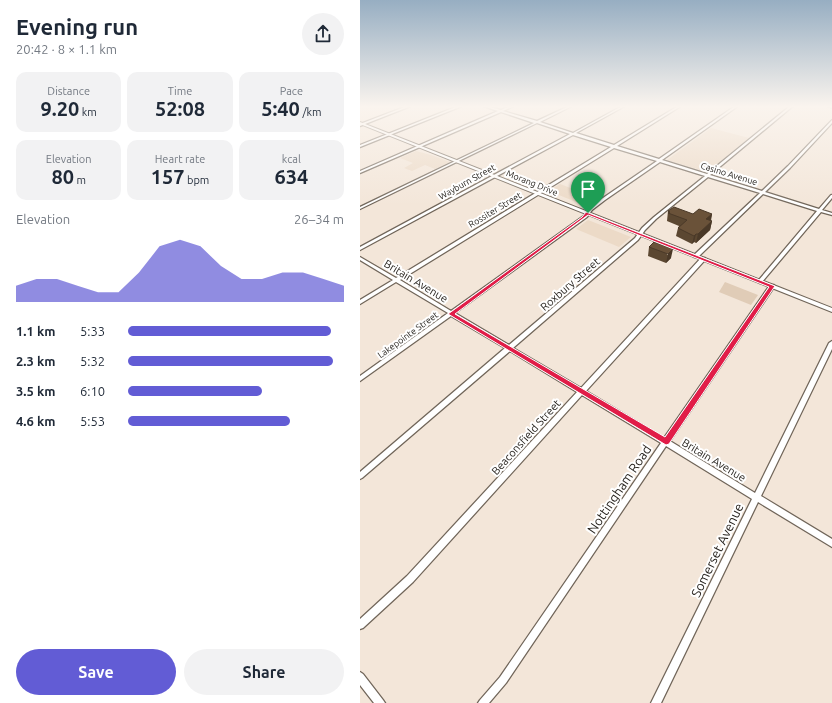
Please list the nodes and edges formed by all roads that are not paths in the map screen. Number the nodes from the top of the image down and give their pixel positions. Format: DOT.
graph roads {
  1 [pos="379,139"];
  2 [pos="399,139"];
  3 [pos="438,139"];
  4 [pos="505,139"];
  5 [pos="564,139"];
  6 [pos="590,139"];
  7 [pos="627,139"];
  8 [pos="690,139"];
  9 [pos="753,139"];
  10 [pos="815,139"];
  11 [pos="360,146"];
  12 [pos="615,146"];
  13 [pos="419,147"];
  14 [pos="659,160"];
  15 [pos="457,162"];
  16 [pos="360,172"];
  17 [pos="709,176"];
  18 [pos="495,177"];
  19 [pos="762,192"];
  20 [pos="538,194"];
  21 [pos="832,196"];
  22 [pos="360,208"];
  23 [pos="820,210"];
  24 [pos="588,213"];
  25 [pos="832,214"];
  26 [pos="640,234"];
  27 [pos="360,250"];
  28 [pos="696,256"];
  29 [pos="360,258"];
  30 [pos="703,259"];
  31 [pos="396,280"];
  32 [pos="760,282"];
  33 [pos="772,286"];
  34 [pos="360,302"];
  35 [pos="832,310"];
  36 [pos="451,314"];
  37 [pos="832,343"];
  38 [pos="509,349"];
  39 [pos="360,379"];
  40 [pos="581,392"];
  41 [pos="666,442"];
  42 [pos="360,476"];
  43 [pos="757,498"];
  44 [pos="832,543"];
  45 [pos="360,625"];
  46 [pos="360,677"];
  47 [pos="380,703"];
  48 [pos="483,703"];
  49 [pos="656,703"];
  1 -- 11 [label="street"];
  2 -- 13 [label="street, Morang Drive"];
  3 -- 13 [label="street"];
  4 -- 15 [label="street"];
  5 -- 18 [label="street, Wayburn Street"];
  6 -- 12 [label="street, Casino Avenue"];
  7 -- 12 [label="street, Rossiter Street"];
  8 -- 14 [label="street, Lakepointe Street"];
  9 -- 17 [label="street, Roxbury Street"];
  10 -- 19 [label="street"];
  12 -- 14 [label="street, Casino Avenue"];
  12 -- 20 [label="street, Rossiter Street"];
  13 -- 15 [label="street, Morang Drive"];
  13 -- 16 [label="street"];
  14 -- 17 [label="street, Casino Avenue"];
  14 -- 24 [label="street, Lakepointe Street"];
  15 -- 18 [label="street, Morang Drive"];
  15 -- 22 [label="street"];
  17 -- 19 [label="street, Casino Avenue"];
  17 -- 26 [label="street, Roxbury Street"];
  18 -- 20 [label="street, Morang Drive"];
  18 -- 27 [label="street, Wayburn Street"];
  19 -- 23 [label="street, Casino Avenue"];
  19 -- 28 [label="street"];
  20 -- 24 [label="street, Morang Drive"];
  20 -- 31 [label="street, Rossiter Street"];
  21 -- 23 [label="street"];
  23 -- 25 [label="street, Casino Avenue"];
  23 -- 32 [label="street"];
  24 -- 26 [label="street, Morang Drive"];
  24 -- 36 [label="street, Lakepointe Street"];
  26 -- 28 [label="street, Morang Drive"];
  26 -- 38 [label="street, Roxbury Street"];
  28 -- 30 [label="street, Morang Drive"];
  29 -- 31 [label="street, Britain Avenue"];
  30 -- 32 [label="street, Morang Drive"];
  30 -- 40 [label="street, Beaconsfield Street"];
  31 -- 34 [label="street, Rossiter Street"];
  31 -- 36 [label="street, Britain Avenue"];
  32 -- 33 [label="street, Morang Drive"];
  33 -- 35 [label="street, Morang Drive"];
  33 -- 41 [label="street, Nottingham Road"];
  36 -- 38 [label="street, Britain Avenue"];
  36 -- 39 [label="street, Lakepointe Street"];
  37 -- 43 [label="street, Somerset Avenue"];
  38 -- 40 [label="street, Britain Avenue"];
  38 -- 42 [label="street, Roxbury Street"];
  40 -- 41 [label="street, Britain Avenue"];
  40 -- 45 [label="street, Beaconsfield Street"];
  41 -- 43 [label="street, Britain Avenue"];
  41 -- 48 [label="street, Nottingham Road"];
  43 -- 44 [label="street, Britain Avenue"];
  43 -- 49 [label="street, Somerset Avenue"];
  46 -- 47 [label="street"];
}
